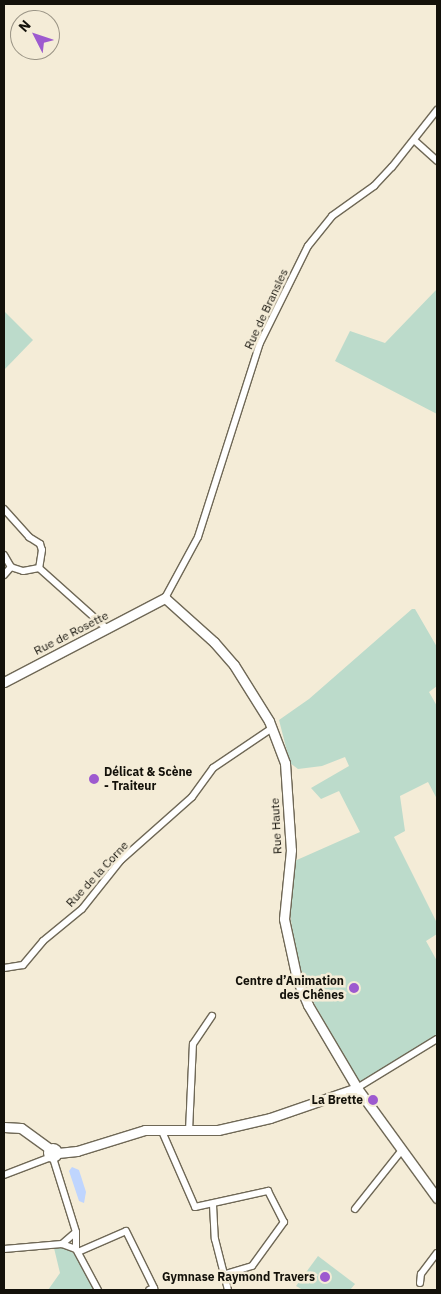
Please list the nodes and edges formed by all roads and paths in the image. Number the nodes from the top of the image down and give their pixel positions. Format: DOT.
graph roads {
  1 [pos="437,110"];
  2 [pos="414,140"];
  3 [pos="437,161"];
  4 [pos="4,509"];
  5 [pos="4,555"];
  6 [pos="11,567"];
  7 [pos="39,568"];
  8 [pos="4,575"];
  9 [pos="165,598"];
  10 [pos="106,628"];
  11 [pos="4,682"];
  12 [pos="272,728"];
  13 [pos="4,968"];
  14 [pos="212,1016"];
  15 [pos="437,1039"];
  16 [pos="358,1088"];
  17 [pos="4,1127"];
  18 [pos="161,1129"];
  19 [pos="189,1131"];
  20 [pos="402,1150"];
  21 [pos="53,1154"];
  22 [pos="4,1175"];
  23 [pos="437,1198"];
  24 [pos="213,1205"];
  25 [pos="355,1209"];
  26 [pos="76,1232"];
  27 [pos="62,1244"];
  28 [pos="4,1249"];
  29 [pos="77,1251"];
  30 [pos="437,1252"];
  31 [pos="224,1274"];
  32 [pos="420,1283"];
  33 [pos="98,1290"];
  34 [pos="148,1290"];
  35 [pos="228,1290"];
  1 -- 2 [label="street, Rue de Bransles"];
  2 -- 3 [label="street"];
  2 -- 9 [label="street, Rue de Bransles"];
  4 -- 7 [label="street"];
  5 -- 6 [label="street"];
  6 -- 7 [label="street"];
  6 -- 8 [label="street"];
  7 -- 10 [label="street"];
  9 -- 10 [label="street, Rue de Rosette"];
  9 -- 12 [label="street, Rue Haute"];
  10 -- 11 [label="street, Rue de Rosette"];
  12 -- 13 [label="street, Rue de la Corne"];
  12 -- 16 [label="street, Rue Haute"];
  14 -- 19 [label="street"];
  15 -- 16 [label="street"];
  16 -- 19 [label="street"];
  16 -- 20 [label="street, Rue Haute"];
  17 -- 21 [label="street"];
  18 -- 19 [label="street"];
  18 -- 21 [label="street"];
  18 -- 24 [label="street"];
  20 -- 23 [label="street, Rue Haute"];
  20 -- 25 [label="street"];
  21 -- 22 [label="street"];
  21 -- 26 [label="street"];
  24 -- 31 [label="street"];
  24 -- 31 [label="street"];
  26 -- 27 [label="street"];
  26 -- 29 [label="street"];
  27 -- 28 [label="street"];
  27 -- 29 [label="street"];
  29 -- 33 [label="street"];
  29 -- 34 [label="street"];
  30 -- 32 [label="street"];
  31 -- 35 [label="street"];
}
